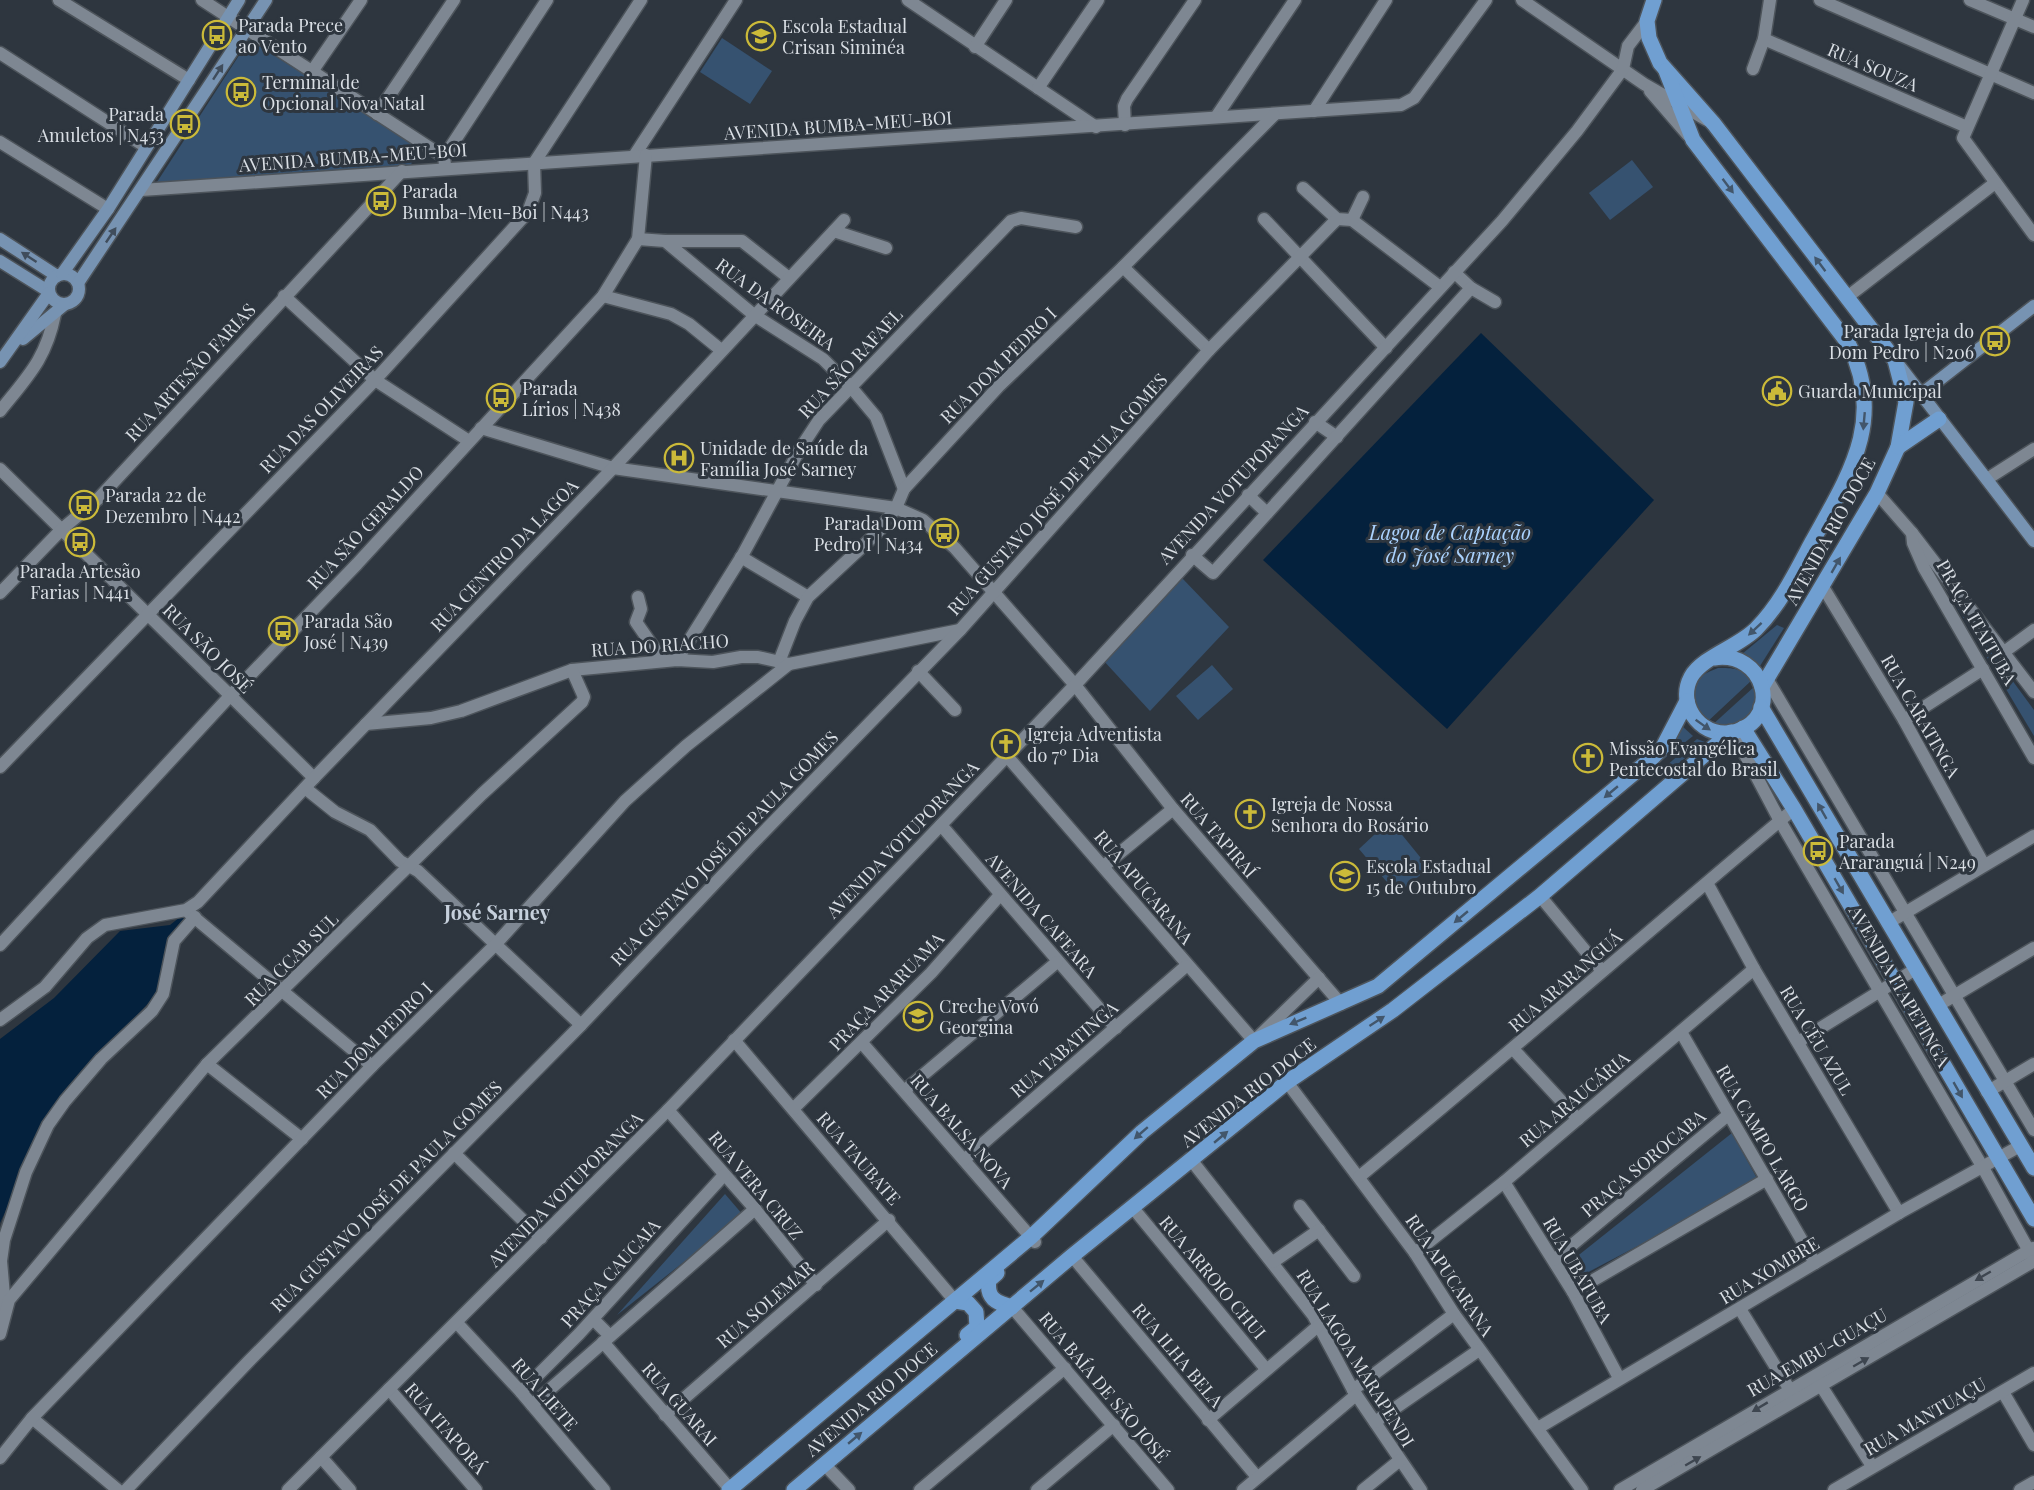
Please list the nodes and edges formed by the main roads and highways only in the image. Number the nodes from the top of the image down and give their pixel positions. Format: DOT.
graph roads {
  1 [pos="1651,1"];
  2 [pos="1666,71"];
  3 [pos="1939,419"];
  4 [pos="1898,447"];
  5 [pos="1714,658"];
  6 [pos="1765,683"];
  7 [pos="1687,700"];
  8 [pos="1761,707"];
  9 [pos="1736,731"];
  10 [pos="2034,1168"];
  11 [pos="2034,1220"];
  12 [pos="1033,1240"];
  13 [pos="956,1301"];
  14 [pos="1012,1307"];
  15 [pos="905,1396"];
  16 [pos="729,1490"];
  17 [pos="795,1490"];
  1 -- 2 [label="main road, AVENIDA RIO DOCE"];
  4 -- 2 [label="main road, AVENIDA RIO DOCE, one-way"];
  2 -- 5 [label="main road, AVENIDA RIO DOCE, one-way"];
  3 -- 4 [label="main road"];
  6 -- 4 [label="main road, AVENIDA RIO DOCE, one-way"];
  5 -- 6 [label="main road"];
  5 -- 7 [label="main road, AVENIDA RIO DOCE"];
  6 -- 8 [label="main road, AVENIDA RIO DOCE"];
  7 -- 9 [label="main road, one-way"];
  7 -- 12 [label="main road, AVENIDA RIO DOCE, one-way"];
  8 -- 9 [label="main road, AVENIDA RIO DOCE"];
  10 -- 8 [label="main road, AVENIDA ITAPETINGA, one-way"];
  9 -- 11 [label="main road, AVENIDA ITAPETINGA, one-way"];
  14 -- 9 [label="main road, AVENIDA RIO DOCE, one-way"];
  12 -- 13 [label="main road, AVENIDA RIO DOCE"];
  12 -- 14 [label="main road"];
  13 -- 15 [label="main road"];
  13 -- 16 [label="main road, AVENIDA RIO DOCE"];
  14 -- 15 [label="main road, AVENIDA RIO DOCE"];
  17 -- 15 [label="main road, AVENIDA RIO DOCE, one-way"];
}
